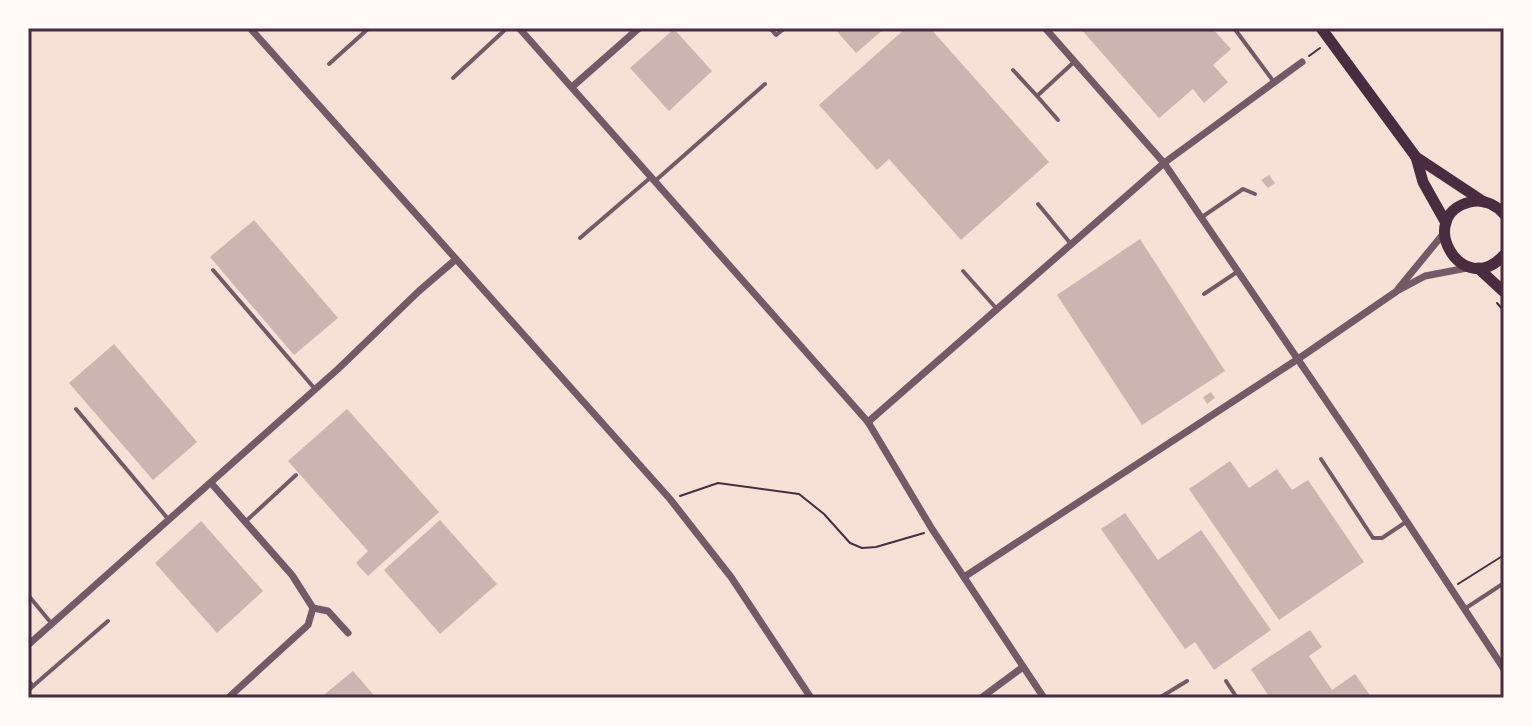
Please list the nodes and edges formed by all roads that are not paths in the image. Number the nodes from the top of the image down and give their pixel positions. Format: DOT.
graph roads {
  1 [pos="250,28"];
  2 [pos="369,28"];
  3 [pos="507,28"];
  4 [pos="519,28"];
  5 [pos="770,28"];
  6 [pos="785,28"];
  7 [pos="1045,28"];
  8 [pos="1234,28"];
  9 [pos="1321,28"];
  10 [pos="635,29"];
  11 [pos="1074,62"];
  12 [pos="1302,62"];
  13 [pos="329,64"];
  14 [pos="1013,70"];
  15 [pos="453,78"];
  16 [pos="1274,82"];
  17 [pos="765,84"];
  18 [pos="572,87"];
  19 [pos="1037,96"];
  20 [pos="1058,120"];
  21 [pos="1416,157"];
  22 [pos="1164,163"];
  23 [pos="653,179"];
  24 [pos="1255,194"];
  25 [pos="1484,202"];
  26 [pos="1038,204"];
  27 [pos="1504,214"];
  28 [pos="1202,217"];
  29 [pos="1445,228"];
  30 [pos="580,238"];
  31 [pos="1071,244"];
  32 [pos="1504,255"];
  33 [pos="455,260"];
  34 [pos="1474,268"];
  35 [pos="213,270"];
  36 [pos="963,271"];
  37 [pos="1239,271"];
  38 [pos="1397,291"];
  39 [pos="1204,294"];
  40 [pos="1498,295"];
  41 [pos="997,310"];
  42 [pos="1298,359"];
  43 [pos="315,389"];
  44 [pos="76,409"];
  45 [pos="868,422"];
  46 [pos="1321,459"];
  47 [pos="296,475"];
  48 [pos="211,483"];
  49 [pos="169,520"];
  50 [pos="245,522"];
  51 [pos="1406,522"];
  52 [pos="964,577"];
  53 [pos="1504,583"];
  54 [pos="28,595"];
  55 [pos="313,608"];
  56 [pos="1464,609"];
  57 [pos="108,621"];
  58 [pos="52,624"];
  59 [pos="348,633"];
  60 [pos="28,645"];
  61 [pos="1023,667"];
  62 [pos="1504,669"];
  63 [pos="28,680"];
  64 [pos="1187,681"];
  65 [pos="1226,681"];
  66 [pos="33,686"];
  67 [pos="28,691"];
  68 [pos="228,698"];
  69 [pos="811,698"];
  70 [pos="981,698"];
  71 [pos="1044,698"];
  72 [pos="1159,698"];
  73 [pos="1237,698"];
  1 -- 33 [label="street"];
  2 -- 13 [label="lane"];
  3 -- 15 [label="lane"];
  4 -- 18 [label="street"];
  5 -- 6 [label="lane"];
  7 -- 11 [label="street"];
  8 -- 16 [label="lane"];
  9 -- 21 [label="main road"];
  10 -- 18 [label="street"];
  11 -- 19 [label="lane"];
  11 -- 22 [label="street"];
  12 -- 16 [label="street"];
  14 -- 19 [label="lane"];
  16 -- 22 [label="street"];
  17 -- 23 [label="lane"];
  18 -- 23 [label="street"];
  19 -- 20 [label="lane"];
  21 -- 25 [label="main road"];
  21 -- 29 [label="main road"];
  22 -- 28 [label="street"];
  22 -- 31 [label="street"];
  23 -- 30 [label="lane"];
  23 -- 45 [label="street"];
  24 -- 28 [label="lane"];
  25 -- 27 [label="main road"];
  25 -- 29 [label="main road"];
  26 -- 31 [label="lane"];
  28 -- 37 [label="street"];
  29 -- 34 [label="main road"];
  29 -- 38 [label="street"];
  31 -- 41 [label="street"];
  32 -- 34 [label="main road"];
  33 -- 43 [label="street"];
  33 -- 69 [label="street"];
  34 -- 38 [label="street"];
  34 -- 40 [label="main road"];
  35 -- 43 [label="lane"];
  36 -- 41 [label="lane"];
  37 -- 39 [label="lane"];
  37 -- 42 [label="street"];
  38 -- 42 [label="street"];
  41 -- 45 [label="street"];
  42 -- 51 [label="street"];
  42 -- 52 [label="street"];
  43 -- 48 [label="street"];
  44 -- 49 [label="lane"];
  45 -- 52 [label="street"];
  46 -- 51 [label="lane"];
  47 -- 50 [label="lane"];
  48 -- 49 [label="street"];
  48 -- 50 [label="street"];
  49 -- 58 [label="street"];
  50 -- 55 [label="street"];
  51 -- 56 [label="street"];
  52 -- 61 [label="street"];
  53 -- 56 [label="lane"];
  54 -- 58 [label="lane"];
  55 -- 59 [label="street"];
  55 -- 68 [label="street"];
  56 -- 62 [label="street"];
  57 -- 66 [label="lane"];
  58 -- 60 [label="street"];
  61 -- 70 [label="street"];
  61 -- 71 [label="street"];
  63 -- 66 [label="lane"];
  64 -- 72 [label="lane"];
  65 -- 73 [label="lane"];
  66 -- 67 [label="lane"];
}
